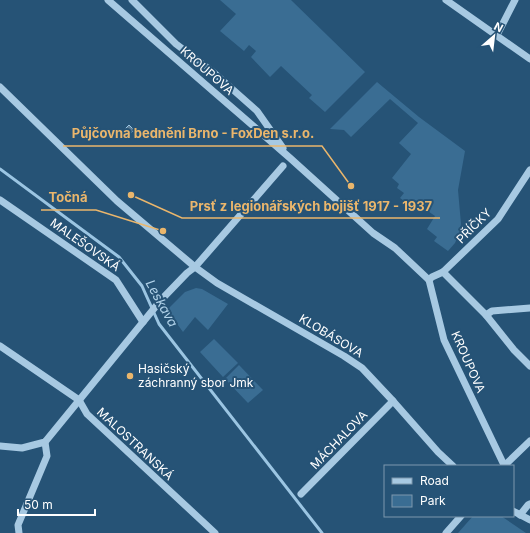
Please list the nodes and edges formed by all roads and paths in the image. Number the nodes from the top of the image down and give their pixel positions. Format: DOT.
graph roads {
  1 [pos="108,0"];
  2 [pos="132,0"];
  3 [pos="446,0"];
  4 [pos="515,0"];
  5 [pos="497,35"];
  6 [pos="530,59"];
  7 [pos="0,87"];
  8 [pos="290,158"];
  9 [pos="283,166"];
  10 [pos="530,170"];
  11 [pos="0,200"];
  12 [pos="194,267"];
  13 [pos="443,272"];
  14 [pos="429,280"];
  15 [pos="530,308"];
  16 [pos="486,316"];
  17 [pos="145,320"];
  18 [pos="0,346"];
  19 [pos="530,366"];
  20 [pos="79,400"];
  21 [pos="393,401"];
  22 [pos="530,441"];
  23 [pos="45,442"];
  24 [pos="0,446"];
  25 [pos="452,465"];
  26 [pos="504,465"];
  27 [pos="505,465"];
  28 [pos="301,494"];
  29 [pos="530,504"];
  30 [pos="514,512"];
  31 [pos="520,515"];
  32 [pos="460,517"];
  33 [pos="530,520"];
  34 [pos="19,533"];
  35 [pos="215,533"];
  36 [pos="446,533"];
  1 -- 8 [label="street, KROUPOVA"];
  2 -- 8 [label="street, KROUPOVA"];
  3 -- 5 [label="street"];
  4 -- 5 [label="street"];
  5 -- 6 [label="street"];
  7 -- 12 [label="street, KLOBÁSOVA"];
  8 -- 14 [label="street, KROUPOVA"];
  9 -- 12 [label="street"];
  10 -- 13 [label="street, PŘÍČKY"];
  11 -- 17 [label="street, MALEŠOVSKÁ"];
  12 -- 17 [label="street"];
  12 -- 21 [label="street, KLOBÁSOVA"];
  13 -- 14 [label="street, PŘÍČKY"];
  13 -- 16 [label="street"];
  14 -- 26 [label="street, KROUPOVA"];
  15 -- 16 [label="street"];
  16 -- 19 [label="street"];
  17 -- 20 [label="street"];
  18 -- 20 [label="street, MALOSTRANSKÁ"];
  20 -- 23 [label="street"];
  20 -- 35 [label="street, MALOSTRANSKÁ"];
  21 -- 25 [label="street, KLOBÁSOVA"];
  21 -- 28 [label="street, MÁCHALOVA"];
  22 -- 27 [label="street"];
  23 -- 24 [label="street"];
  23 -- 34 [label="street"];
  29 -- 31 [label="street"];
  30 -- 31 [label="street"];
  31 -- 33 [label="street"];
  32 -- 36 [label="street"];
}
